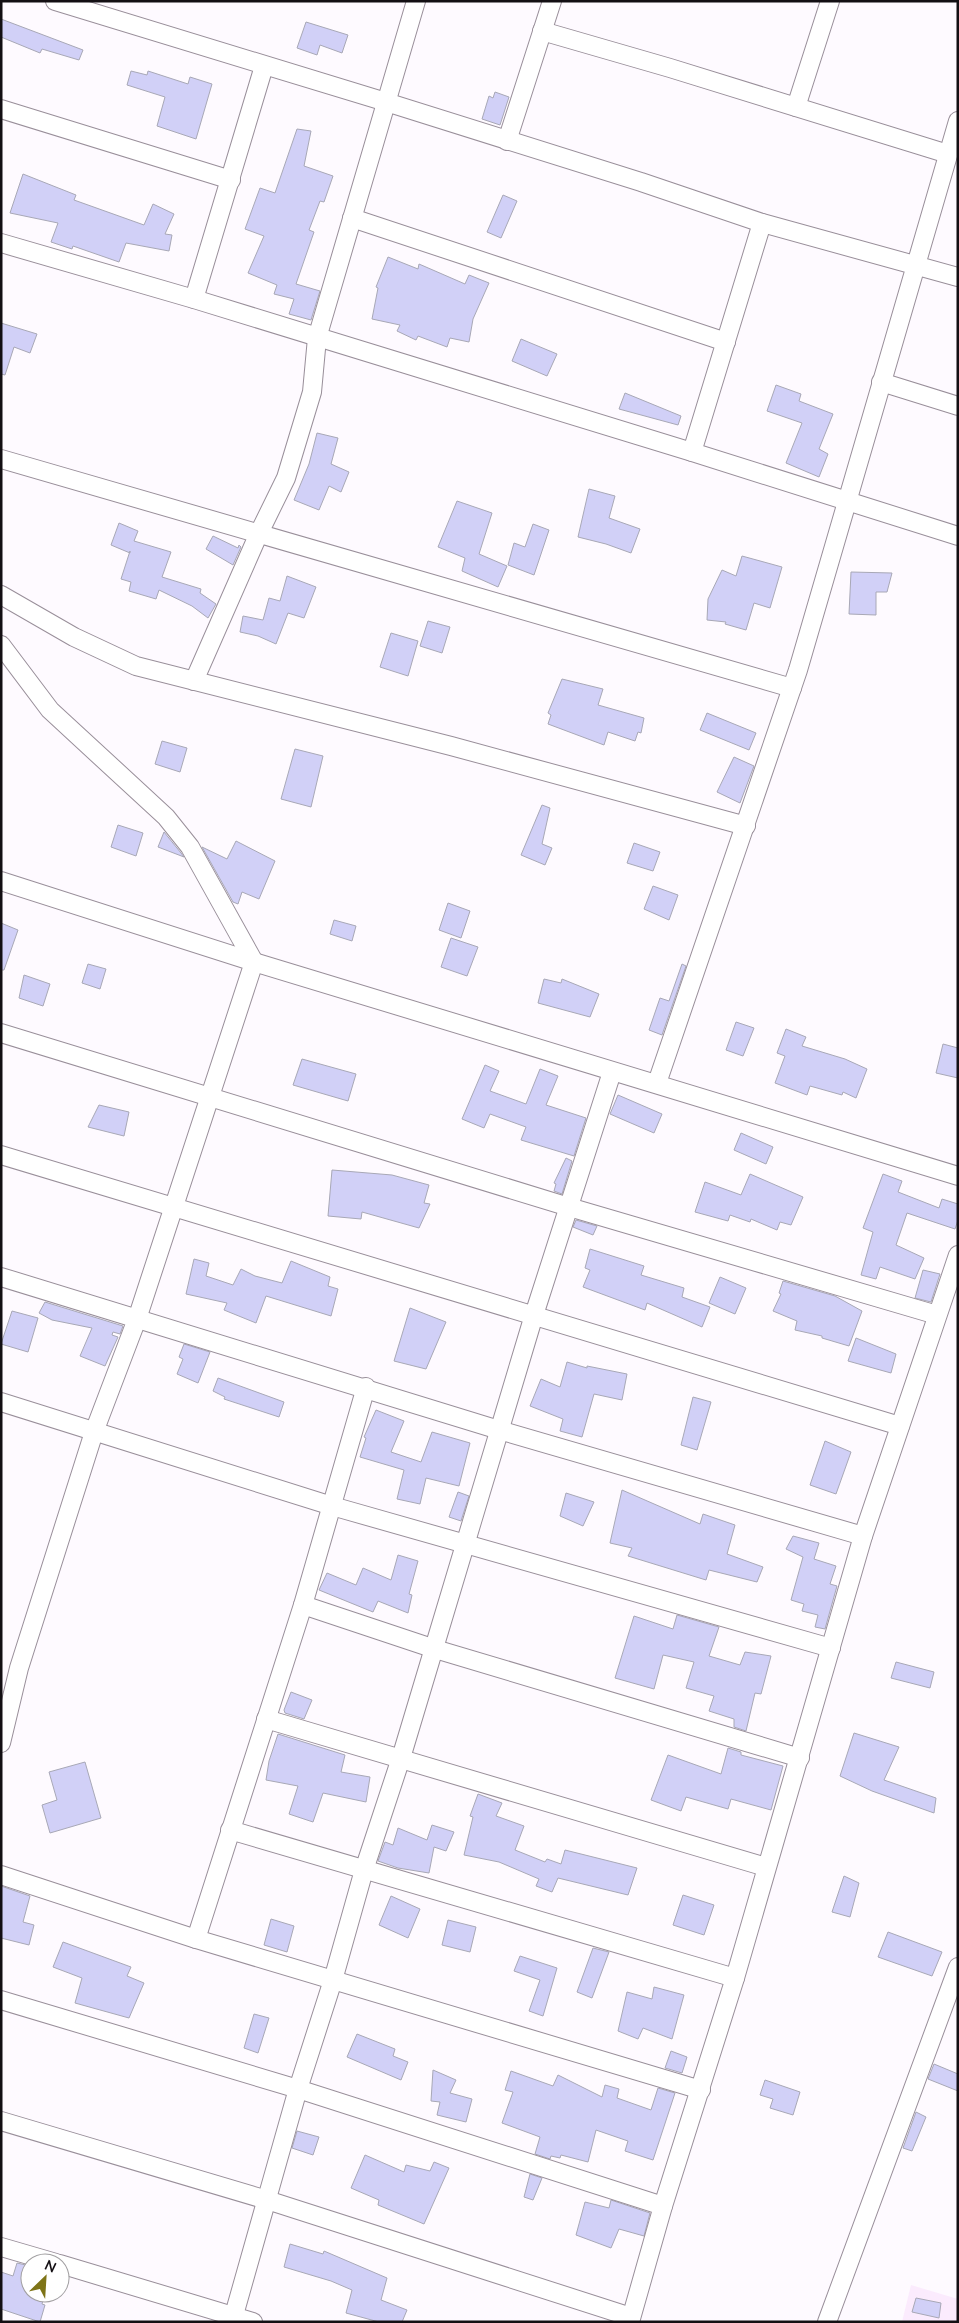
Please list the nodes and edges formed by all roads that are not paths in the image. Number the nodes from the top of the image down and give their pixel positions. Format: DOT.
graph roads {
  1 [pos="54,1"];
  2 [pos="416,1"];
  3 [pos="552,1"];
  4 [pos="830,1"];
  5 [pos="542,31"];
  6 [pos="264,66"];
  7 [pos="386,102"];
  8 [pos="796,107"];
  9 [pos="1,109"];
  10 [pos="958,121"];
  11 [pos="507,140"];
  12 [pos="948,154"];
  13 [pos="231,180"];
  14 [pos="352,218"];
  15 [pos="762,223"];
  16 [pos="1,243"];
  17 [pos="915,264"];
  18 [pos="958,277"];
  19 [pos="194,299"];
  20 [pos="317,338"];
  21 [pos="726,342"];
  22 [pos="880,382"];
  23 [pos="958,406"];
  24 [pos="692,452"];
  25 [pos="1,459"];
  26 [pos="846,502"];
  27 [pos="259,533"];
  28 [pos="958,536"];
  29 [pos="1,595"];
  30 [pos="1,646"];
  31 [pos="194,681"];
  32 [pos="792,688"];
  33 [pos="746,826"];
  34 [pos="1,882"];
  35 [pos="254,962"];
  36 [pos="1,1033"];
  37 [pos="612,1072"];
  38 [pos="657,1083"];
  39 [pos="210,1097"];
  40 [pos="1,1155"];
  41 [pos="958,1176"];
  42 [pos="174,1206"];
  43 [pos="569,1207"];
  44 [pos="958,1254"];
  45 [pos="1,1277"];
  46 [pos="954,1280"];
  47 [pos="534,1315"];
  48 [pos="937,1315"];
  49 [pos="137,1319"];
  50 [pos="366,1388"];
  51 [pos="1,1402"];
  52 [pos="900,1426"];
  53 [pos="499,1430"];
  54 [pos="94,1432"];
  55 [pos="332,1506"];
  56 [pos="863,1536"];
  57 [pos="467,1544"];
  58 [pos="303,1605"];
  59 [pos="831,1648"];
  60 [pos="435,1649"];
  61 [pos="266,1719"];
  62 [pos="1,1743"];
  63 [pos="401,1758"];
  64 [pos="800,1758"];
  65 [pos="230,1830"];
  66 [pos="766,1867"];
  67 [pos="364,1870"];
  68 [pos="1,1875"];
  69 [pos="196,1939"];
  70 [pos="958,1968"];
  71 [pos="735,1978"];
  72 [pos="333,1980"];
  73 [pos="1,2000"];
  74 [pos="298,2089"];
  75 [pos="701,2090"];
  76 [pos="1,2122"];
  77 [pos="267,2200"];
  78 [pos="663,2206"];
  79 [pos="1,2247"];
  80 [pos="22,2253"];
  81 [pos="70,2267"];
  82 [pos="233,2319"];
  83 [pos="630,2319"];
  84 [pos="253,2322"];
  85 [pos="827,2322"];
  1 -- 6 [label="street"];
  2 -- 7 [label="street"];
  3 -- 5 [label="street"];
  4 -- 8 [label="street"];
  5 -- 8 [label="street"];
  5 -- 11 [label="street"];
  6 -- 7 [label="street"];
  6 -- 13 [label="street"];
  7 -- 11 [label="street"];
  7 -- 14 [label="street"];
  8 -- 12 [label="street"];
  9 -- 13 [label="street"];
  10 -- 12 [label="street"];
  11 -- 15 [label="street"];
  12 -- 17 [label="street"];
  13 -- 19 [label="street"];
  14 -- 20 [label="street"];
  14 -- 21 [label="street"];
  15 -- 17 [label="street"];
  15 -- 21 [label="street"];
  16 -- 19 [label="street"];
  17 -- 18 [label="street"];
  17 -- 22 [label="street"];
  19 -- 20 [label="street"];
  20 -- 24 [label="street"];
  20 -- 27 [label="street"];
  21 -- 24 [label="street"];
  22 -- 23 [label="street"];
  22 -- 26 [label="street"];
  24 -- 26 [label="street"];
  25 -- 27 [label="street"];
  26 -- 28 [label="street"];
  26 -- 32 [label="street"];
  27 -- 31 [label="street"];
  27 -- 32 [label="street"];
  29 -- 31 [label="street"];
  30 -- 35 [label="street"];
  31 -- 33 [label="street"];
  32 -- 33 [label="street"];
  33 -- 38 [label="street"];
  34 -- 35 [label="street"];
  35 -- 37 [label="street"];
  35 -- 39 [label="street"];
  36 -- 39 [label="street"];
  37 -- 38 [label="street"];
  37 -- 43 [label="street"];
  38 -- 41 [label="street"];
  39 -- 42 [label="street"];
  39 -- 43 [label="street"];
  40 -- 42 [label="street"];
  42 -- 47 [label="street"];
  42 -- 49 [label="street"];
  43 -- 47 [label="street"];
  43 -- 48 [label="street"];
  44 -- 46 [label="street"];
  45 -- 49 [label="street"];
  46 -- 48 [label="street"];
  47 -- 52 [label="street"];
  47 -- 53 [label="street"];
  48 -- 52 [label="street"];
  49 -- 50 [label="street"];
  49 -- 54 [label="street"];
  50 -- 53 [label="street"];
  50 -- 55 [label="street"];
  51 -- 54 [label="street"];
  52 -- 56 [label="street"];
  53 -- 56 [label="street"];
  53 -- 57 [label="street"];
  54 -- 55 [label="street"];
  54 -- 62 [label="street"];
  55 -- 57 [label="street"];
  55 -- 58 [label="street"];
  56 -- 59 [label="street"];
  57 -- 59 [label="street"];
  57 -- 60 [label="street"];
  58 -- 60 [label="street"];
  58 -- 61 [label="street"];
  59 -- 64 [label="street"];
  60 -- 63 [label="street"];
  60 -- 64 [label="street"];
  61 -- 63 [label="street"];
  61 -- 65 [label="street"];
  63 -- 66 [label="street"];
  63 -- 67 [label="street"];
  64 -- 66 [label="street"];
  65 -- 67 [label="street"];
  65 -- 69 [label="street"];
  66 -- 71 [label="street"];
  67 -- 71 [label="street"];
  67 -- 72 [label="street"];
  68 -- 69 [label="street"];
  69 -- 72 [label="street"];
  70 -- 85 [label="street"];
  71 -- 75 [label="street"];
  72 -- 74 [label="street"];
  72 -- 75 [label="street"];
  73 -- 74 [label="street"];
  74 -- 77 [label="street"];
  74 -- 78 [label="street"];
  75 -- 78 [label="street"];
  76 -- 77 [label="street"];
  77 -- 82 [label="street"];
  77 -- 83 [label="street"];
  78 -- 83 [label="street"];
  79 -- 80 [label="street"];
  81 -- 82 [label="street"];
  82 -- 84 [label="street"];
}
